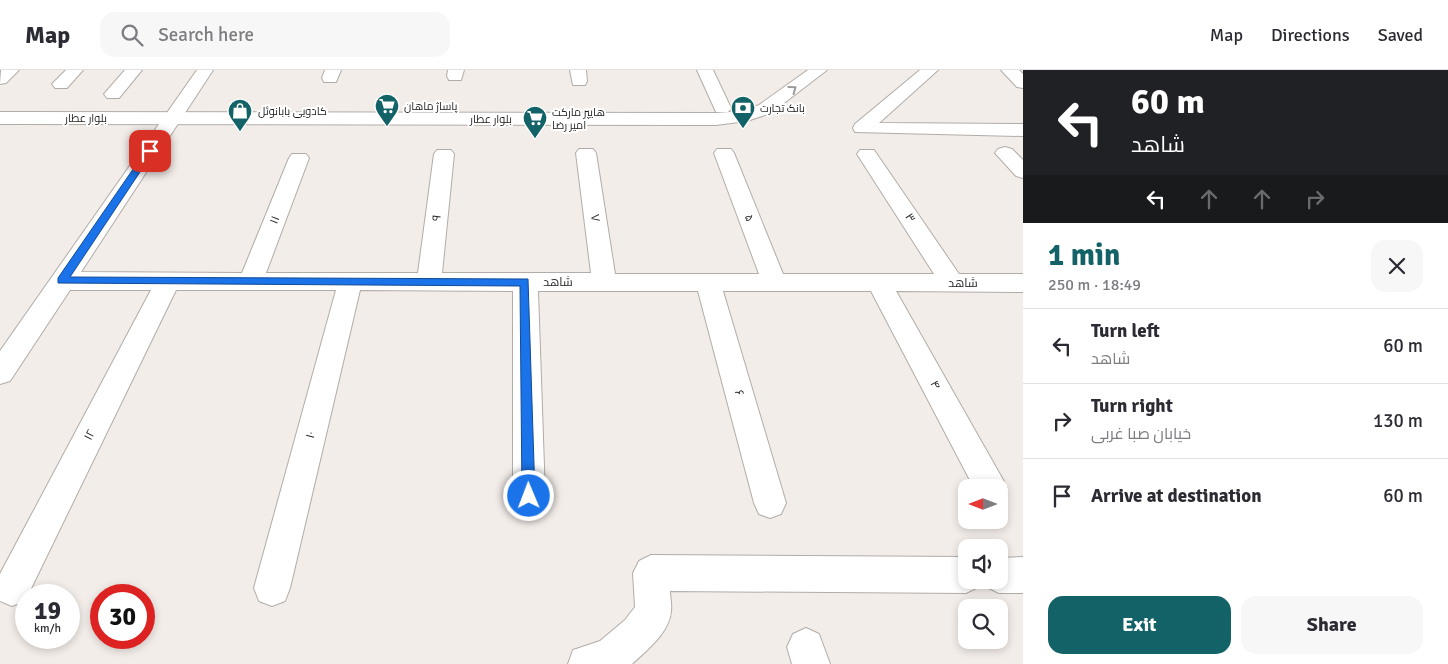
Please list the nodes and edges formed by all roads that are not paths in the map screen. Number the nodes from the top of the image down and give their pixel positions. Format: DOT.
graph roads {
  1 [pos="11,70"];
  2 [pos="75,70"];
  3 [pos="134,70"];
  4 [pos="205,70"];
  5 [pos="705,70"];
  6 [pos="819,70"];
  7 [pos="930,70"];
  8 [pos="1009,70"];
  9 [pos="1017,70"];
  10 [pos="1023,72"];
  11 [pos="0,79"];
  12 [pos="1023,83"];
  13 [pos="61,84"];
  14 [pos="112,94"];
  15 [pos="748,98"];
  16 [pos="0,108"];
  17 [pos="722,108"];
  18 [pos="175,113"];
  19 [pos="0,118"];
  20 [pos="1023,130"];
  21 [pos="586,153"];
  22 [pos="724,153"];
  23 [pos="1005,153"];
  24 [pos="444,154"];
  25 [pos="868,154"];
  26 [pos="299,158"];
  27 [pos="1023,172"];
  28 [pos="62,281"];
  29 [pos="168,281"];
  30 [pos="251,281"];
  31 [pos="350,282"];
  32 [pos="429,282"];
  33 [pos="524,282"];
  34 [pos="604,282"];
  35 [pos="708,282"];
  36 [pos="774,282"];
  37 [pos="879,283"];
  38 [pos="952,283"];
  39 [pos="1023,283"];
  40 [pos="4,360"];
  41 [pos="985,479"];
  42 [pos="529,496"];
  43 [pos="770,503"];
  44 [pos="958,575"];
  45 [pos="1008,575"];
  46 [pos="1023,575"];
  47 [pos="12,588"];
  48 [pos="272,588"];
  49 [pos="587,664"];
  1 -- 11 [label="street"];
  2 -- 13 [label="street"];
  3 -- 14 [label="street"];
  4 -- 18 [label="street"];
  5 -- 17 [label="street"];
  18 -- 6 [label="street, بلوار عطار, one-way"];
  7 -- 20 [label="street"];
  8 -- 12 [label="street"];
  9 -- 10 [label="street"];
  15 -- 17 [label="street, بلوار عطار"];
  16 -- 18 [label="street, بلوار عطار"];
  17 -- 18 [label="street, بلوار عطار"];
  18 -- 19 [label="street, بلوار عطار"];
  18 -- 28 [label="street"];
  21 -- 34 [label="street, ۷"];
  22 -- 36 [label="street, ۵"];
  23 -- 27 [label="street"];
  24 -- 32 [label="street, ۹"];
  25 -- 38 [label="street, ۳"];
  26 -- 30 [label="street, ۱۱"];
  28 -- 29 [label="street, شاهد"];
  28 -- 40 [label="street"];
  29 -- 30 [label="street, شاهد"];
  29 -- 47 [label="street, ۱۲"];
  30 -- 31 [label="street, شاهد"];
  31 -- 32 [label="street, شاهد"];
  31 -- 48 [label="street, ۱۰"];
  32 -- 33 [label="street, شاهد"];
  33 -- 34 [label="street, شاهد"];
  33 -- 42 [label="street"];
  34 -- 35 [label="street, شاهد"];
  35 -- 36 [label="street, شاهد"];
  35 -- 43 [label="street, ۶"];
  36 -- 37 [label="street, شاهد"];
  37 -- 38 [label="street, شاهد"];
  37 -- 41 [label="street, ۴"];
  38 -- 39 [label="street, شاهد"];
  44 -- 49 [label="street"];
  45 -- 46 [label="street"];
}
